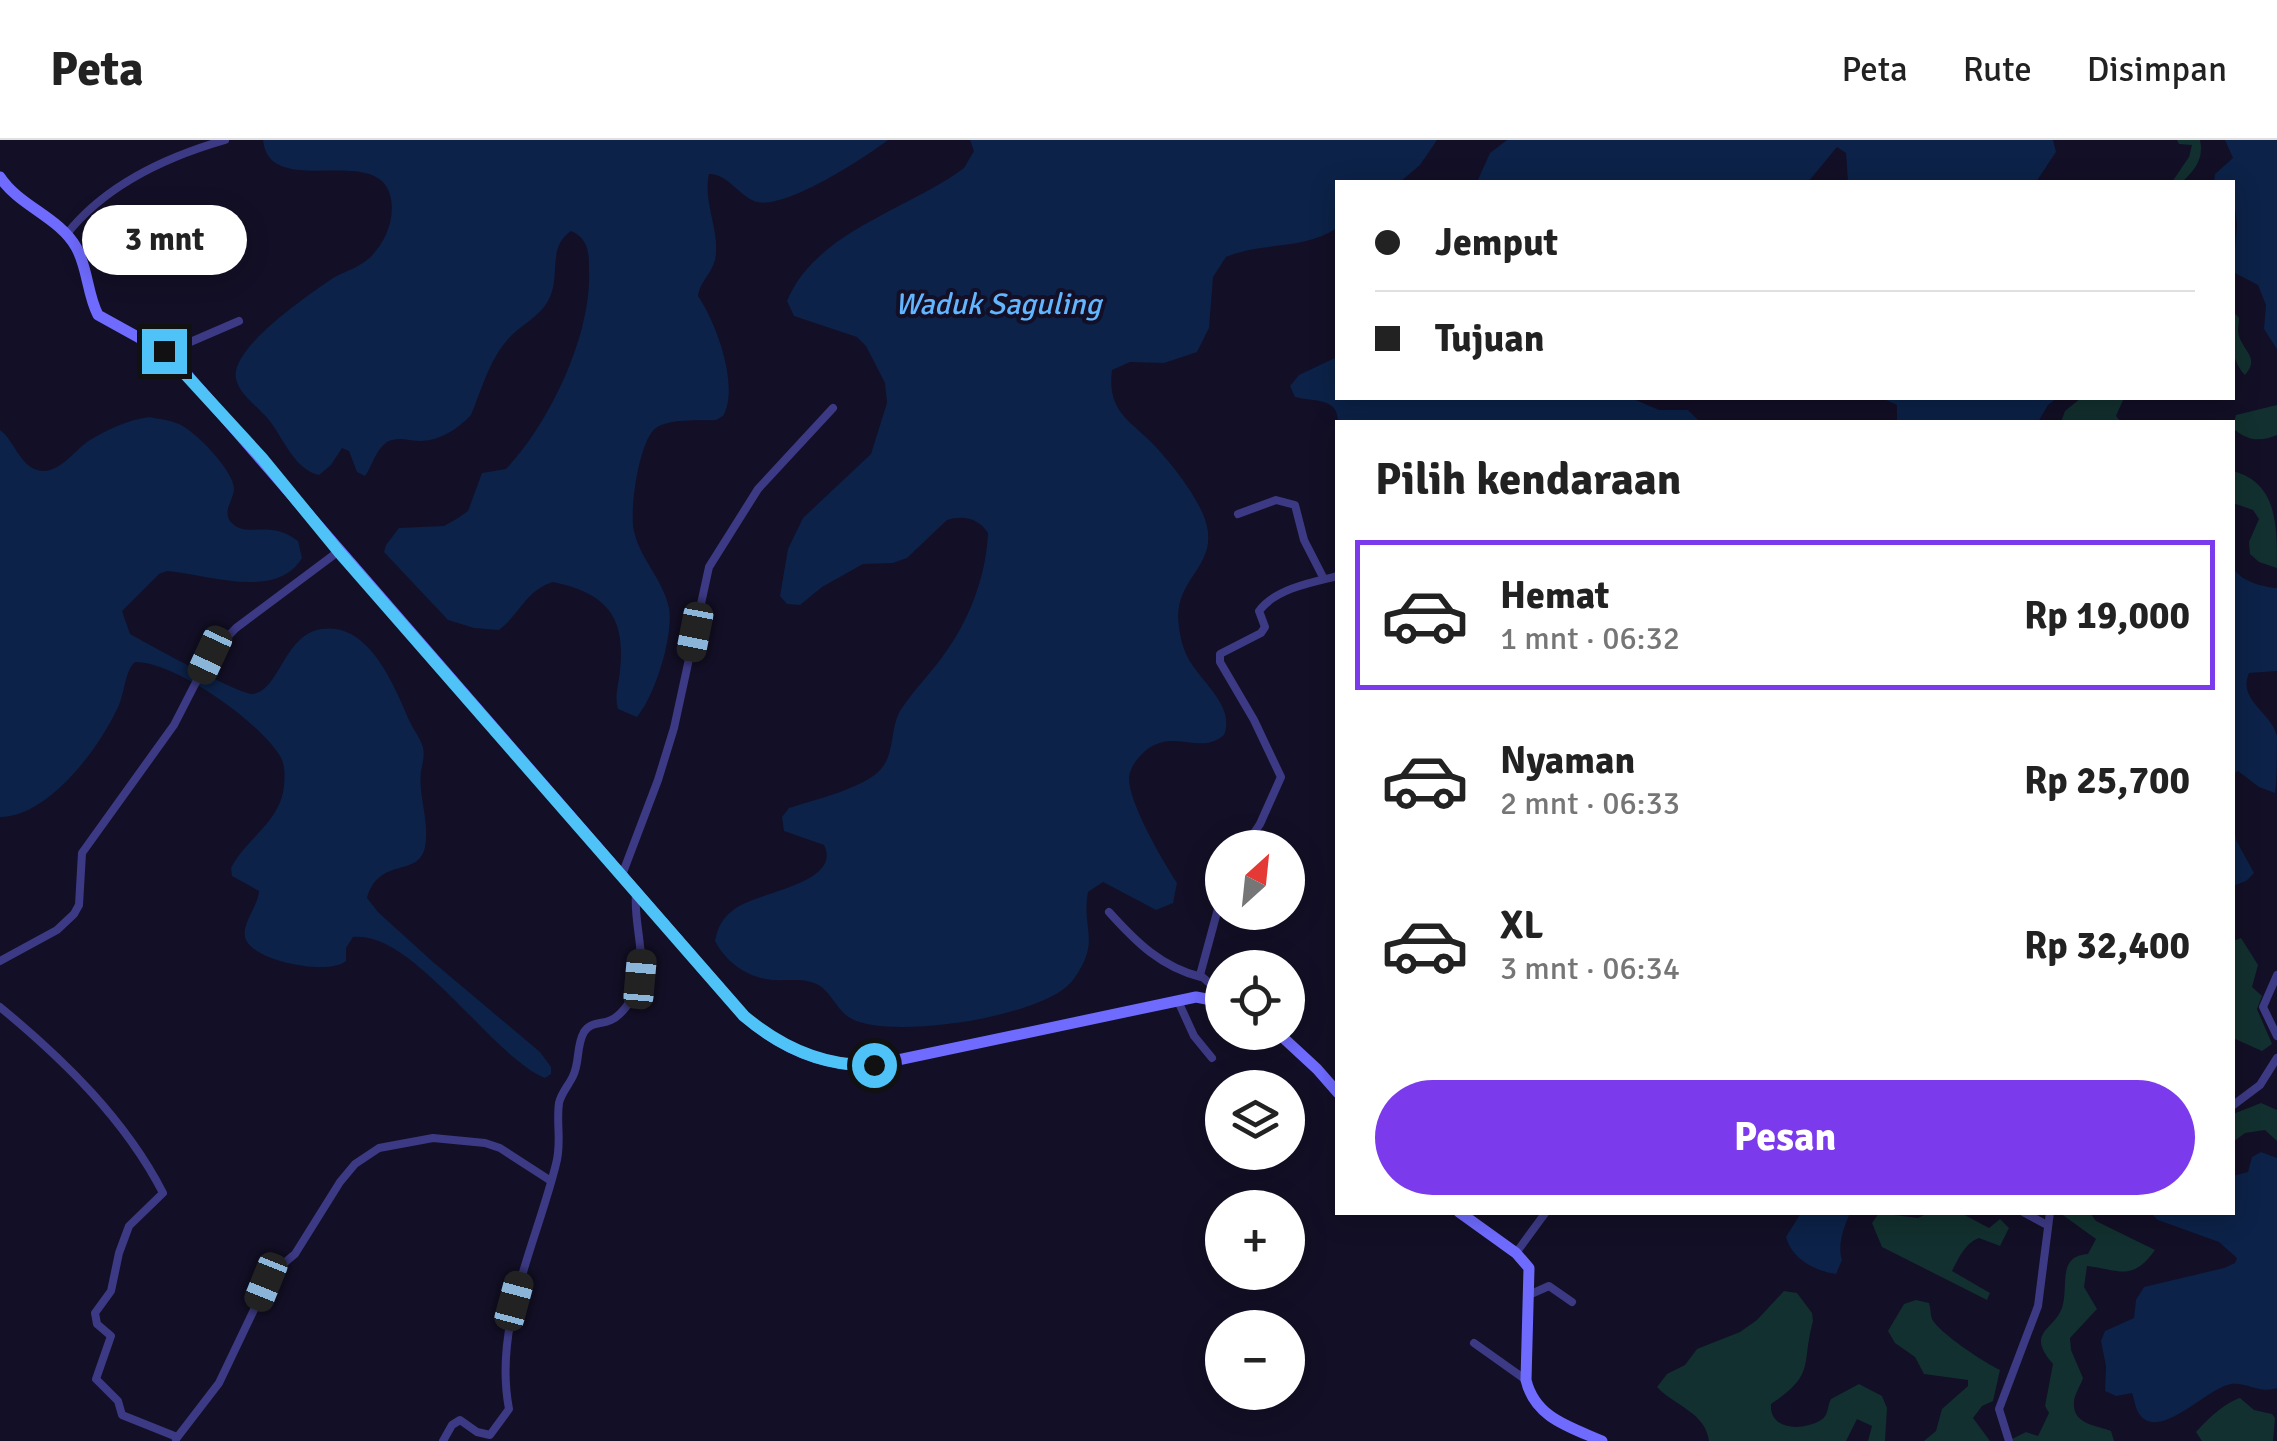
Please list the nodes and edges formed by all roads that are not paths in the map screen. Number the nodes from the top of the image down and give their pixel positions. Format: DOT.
graph roads {
  1 [pos="225,140"];
  2 [pos="0,177"];
  3 [pos="66,234"];
  4 [pos="240,321"];
  5 [pos="150,345"];
  6 [pos="833,408"];
  7 [pos="1238,514"];
  8 [pos="339,552"];
  9 [pos="1335,577"];
  10 [pos="1324,579"];
  11 [pos="1256,830"];
  12 [pos="622,875"];
  13 [pos="637,890"];
  14 [pos="1108,912"];
  15 [pos="1213,930"];
  16 [pos="0,961"];
  17 [pos="2277,975"];
  18 [pos="1201,978"];
  19 [pos="1205,981"];
  20 [pos="1205,999"];
  21 [pos="1178,1001"];
  22 [pos="0,1007"];
  23 [pos="2277,1036"];
  24 [pos="1296,1050"];
  25 [pos="1212,1058"];
  26 [pos="2277,1058"];
  27 [pos="1335,1090"];
  28 [pos="2235,1104"];
  29 [pos="551,1181"];
  30 [pos="1463,1215"];
  31 [pos="1544,1215"];
  32 [pos="2029,1215"];
  33 [pos="2049,1215"];
  34 [pos="2047,1225"];
  35 [pos="1516,1253"];
  36 [pos="1531,1294"];
  37 [pos="1572,1302"];
  38 [pos="1474,1342"];
  39 [pos="1526,1380"];
  40 [pos="176,1439"];
  41 [pos="443,1441"];
  42 [pos="1602,1441"];
  43 [pos="2009,1441"];
  1 -- 3 [label="street"];
  2 -- 3 [label="main road"];
  3 -- 5 [label="main road"];
  4 -- 5 [label="street"];
  5 -- 8 [label="main road"];
  6 -- 12 [label="street"];
  7 -- 10 [label="street"];
  8 -- 12 [label="main road"];
  8 -- 16 [label="street"];
  9 -- 10 [label="street"];
  10 -- 11 [label="street"];
  12 -- 13 [label="main road"];
  13 -- 21 [label="main road"];
  13 -- 29 [label="street"];
  14 -- 18 [label="street"];
  15 -- 18 [label="street"];
  17 -- 23 [label="street"];
  18 -- 19 [label="street"];
  20 -- 21 [label="main road"];
  21 -- 25 [label="street"];
  22 -- 40 [label="street"];
  24 -- 27 [label="main road"];
  26 -- 28 [label="street"];
  29 -- 40 [label="street"];
  29 -- 41 [label="street"];
  30 -- 35 [label="main road"];
  31 -- 35 [label="street"];
  32 -- 34 [label="street"];
  33 -- 34 [label="street"];
  34 -- 43 [label="street"];
  35 -- 36 [label="main road"];
  36 -- 37 [label="street"];
  36 -- 39 [label="main road"];
  38 -- 39 [label="street"];
  39 -- 42 [label="main road"];
}
